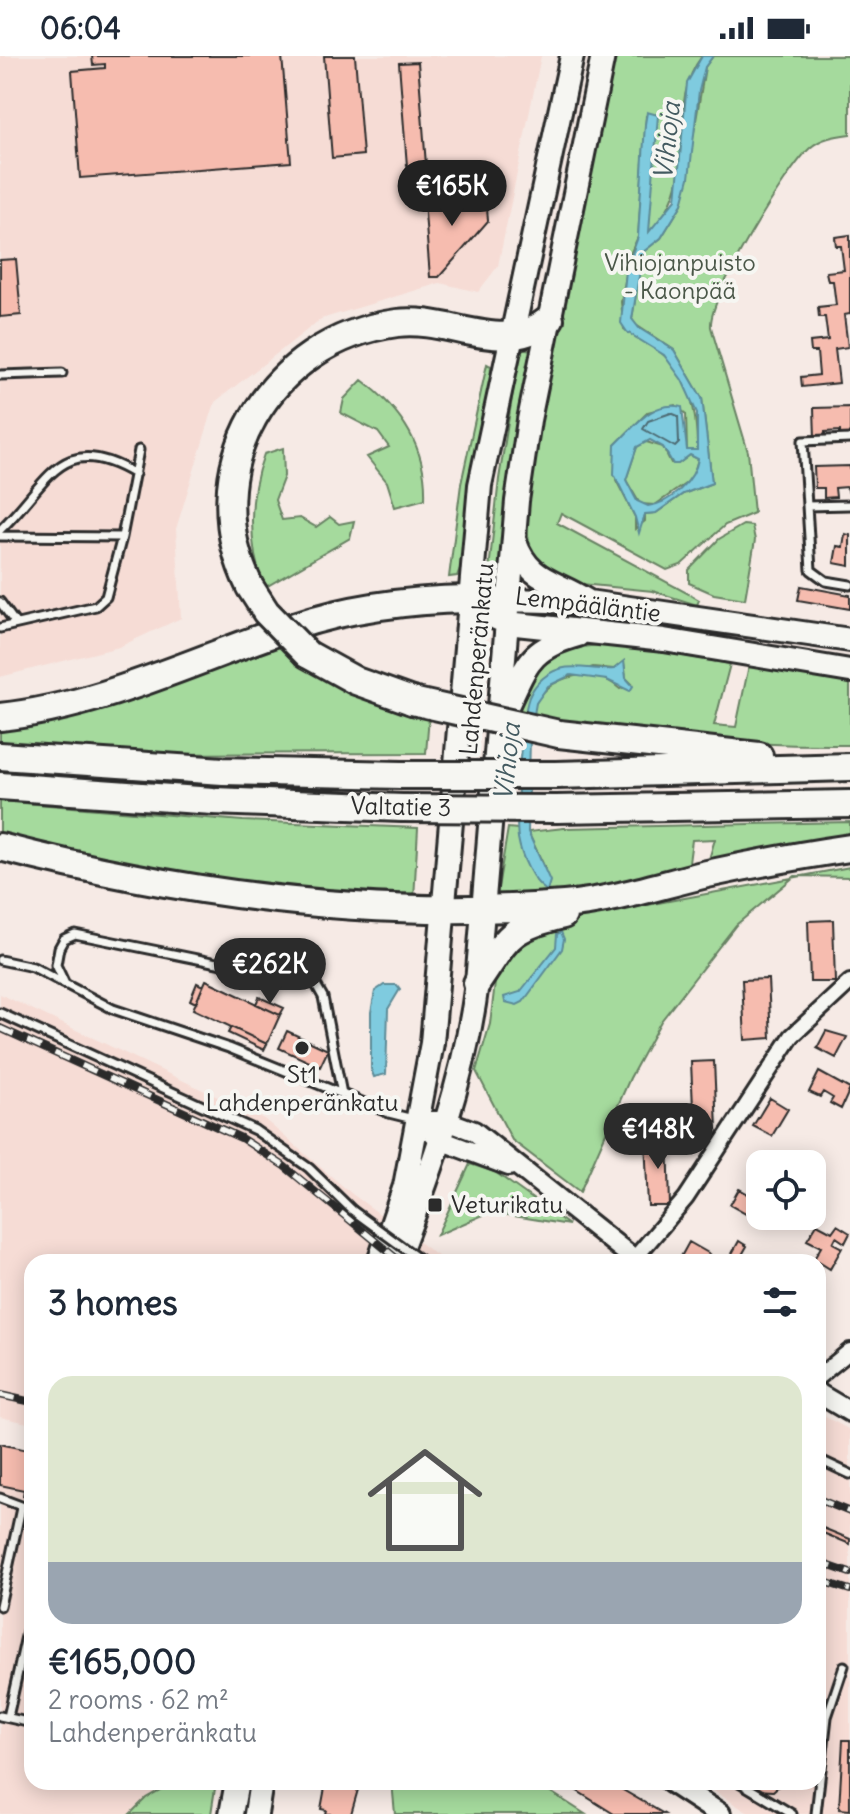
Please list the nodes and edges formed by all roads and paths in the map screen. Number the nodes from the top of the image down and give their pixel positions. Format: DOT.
graph roads {
  1 [pos="572,56"];
  2 [pos="603,56"];
  3 [pos="550,319"];
  4 [pos="511,338"];
  5 [pos="62,373"];
  6 [pos="0,375"];
  7 [pos="850,439"];
  8 [pos="139,450"];
  9 [pos="135,474"];
  10 [pos="850,505"];
  11 [pos="807,506"];
  12 [pos="0,530"];
  13 [pos="513,535"];
  14 [pos="0,536"];
  15 [pos="122,537"];
  16 [pos="850,585"];
  17 [pos="469,599"];
  18 [pos="509,599"];
  19 [pos="0,602"];
  20 [pos="588,602"];
  21 [pos="507,623"];
  22 [pos="16,624"];
  23 [pos="0,628"];
  24 [pos="589,632"];
  25 [pos="850,640"];
  26 [pos="850,671"];
  27 [pos="0,717"];
  28 [pos="498,724"];
  29 [pos="0,756"];
  30 [pos="850,767"];
  31 [pos="0,786"];
  32 [pos="850,804"];
  33 [pos="0,847"];
  34 [pos="850,848"];
  35 [pos="603,899"];
  36 [pos="483,907"];
  37 [pos="445,910"];
  38 [pos="0,960"];
  39 [pos="850,982"];
  40 [pos="477,983"];
  41 [pos="65,984"];
  42 [pos="0,1013"];
  43 [pos="342,1094"];
  44 [pos="419,1121"];
  45 [pos="444,1130"];
  46 [pos="382,1254"];
  47 [pos="399,1254"];
  48 [pos="412,1254"];
  49 [pos="628,1254"];
  50 [pos="641,1254"];
  51 [pos="850,1351"];
  52 [pos="826,1370"];
  53 [pos="826,1398"];
  54 [pos="850,1412"];
  55 [pos="826,1463"];
  56 [pos="850,1474"];
  57 [pos="0,1498"];
  58 [pos="21,1508"];
  59 [pos="24,1509"];
  60 [pos="0,1606"];
  61 [pos="24,1640"];
  62 [pos="844,1666"];
  63 [pos="4,1717"];
  64 [pos="24,1721"];
  65 [pos="826,1726"];
  66 [pos="236,1790"];
  67 [pos="260,1790"];
  68 [pos="683,1790"];
  69 [pos="752,1790"];
  70 [pos="819,1790"];
  71 [pos="231,1814"];
  72 [pos="256,1814"];
  73 [pos="720,1814"];
  74 [pos="792,1814"];
  75 [pos="816,1814"];
  1 -- 4 [label="main road, Lahdenperänkatu"];
  2 -- 3 [label="main road, Lahdenperänkatu"];
  3 -- 4 [label="highway"];
  3 -- 13 [label="main road, Lahdenperänkatu"];
  4 -- 17 [label="main road, Lahdenperänkatu"];
  4 -- 30 [label="highway, bridge"];
  5 -- 6 [label="lane"];
  7 -- 11 [label="lane"];
  8 -- 9 [label="lane"];
  9 -- 12 [label="lane"];
  9 -- 15 [label="lane"];
  10 -- 11 [label="lane"];
  11 -- 16 [label="lane"];
  13 -- 18 [label="main road, Lahdenperänkatu"];
  13 -- 20 [label="main road"];
  14 -- 15 [label="lane"];
  15 -- 22 [label="lane"];
  17 -- 18 [label="main road, Lempääläntie"];
  17 -- 21 [label="main road, Lempääläntie"];
  17 -- 27 [label="highway"];
  17 -- 37 [label="main road, Lahdenperänkatu"];
  18 -- 20 [label="main road, Lempääläntie"];
  18 -- 21 [label="main road, Lahdenperänkatu"];
  19 -- 22 [label="lane"];
  20 -- 25 [label="main road, Lempääläntie"];
  21 -- 24 [label="main road, Lempääläntie"];
  21 -- 28 [label="main road, Lahdenperänkatu"];
  22 -- 23 [label="lane"];
  24 -- 26 [label="main road, Lempääläntie"];
  24 -- 28 [label="main road"];
  28 -- 36 [label="main road, Lahdenperänkatu"];
  29 -- 30 [label="highway, Valtatie 3, bridge"];
  31 -- 32 [label="highway, Valtatie 3, bridge"];
  33 -- 37 [label="highway"];
  34 -- 35 [label="highway"];
  35 -- 36 [label="highway"];
  35 -- 40 [label="highway"];
  36 -- 37 [label="highway"];
  36 -- 40 [label="main road, Lahdenperänkatu"];
  37 -- 44 [label="main road, Lahdenperänkatu"];
  38 -- 41 [label="lane"];
  39 -- 50 [label="street"];
  40 -- 45 [label="main road, Lahdenperänkatu"];
  41 -- 43 [label="lane"];
  41 -- 43 [label="lane"];
  42 -- 48 [label="lane, bridge"];
  43 -- 44 [label="lane"];
  44 -- 45 [label="street"];
  44 -- 46 [label="main road, Lahdenperänkatu"];
  45 -- 47 [label="main road, Lahdenperänkatu"];
  45 -- 49 [label="street"];
  51 -- 52 [label="street"];
  53 -- 54 [label="street"];
  55 -- 56 [label="lane"];
  57 -- 58 [label="lane"];
  58 -- 59 [label="lane"];
  58 -- 60 [label="lane"];
  61 -- 63 [label="lane"];
  62 -- 65 [label="lane"];
  63 -- 64 [label="lane"];
  66 -- 71 [label="main road"];
  67 -- 72 [label="main road"];
  68 -- 73 [label="main road"];
  69 -- 74 [label="lane"];
  70 -- 75 [label="lane"];
}
